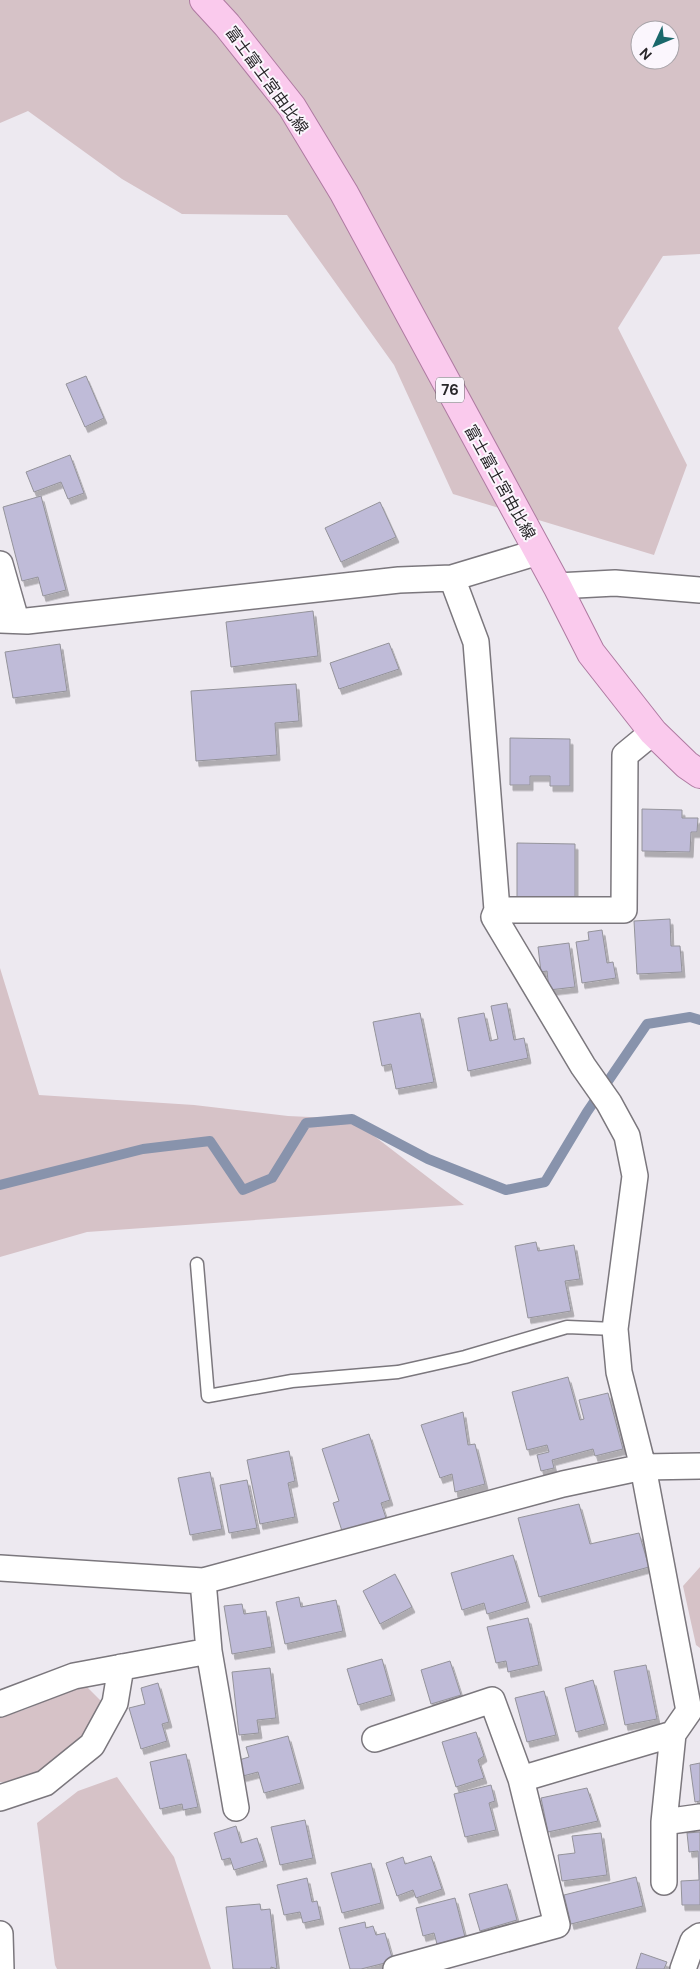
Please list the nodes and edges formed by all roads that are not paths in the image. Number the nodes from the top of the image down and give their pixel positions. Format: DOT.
graph roads {
  1 [pos="204,0"];
  2 [pos="538,552"];
  3 [pos="0,564"];
  4 [pos="452,578"];
  5 [pos="557,586"];
  6 [pos="700,590"];
  7 [pos="8,620"];
  8 [pos="653,732"];
  9 [pos="700,774"];
  10 [pos="497,910"];
  11 [pos="197,1264"];
  12 [pos="615,1329"];
  13 [pos="700,1466"];
  14 [pos="643,1467"];
  15 [pos="0,1568"];
  16 [pos="203,1580"];
  17 [pos="209,1651"];
  18 [pos="120,1667"];
  19 [pos="0,1704"];
  20 [pos="673,1734"];
  21 [pos="374,1739"];
  22 [pos="521,1779"];
  23 [pos="0,1798"];
  24 [pos="236,1808"];
  25 [pos="700,1817"];
  26 [pos="664,1822"];
  27 [pos="664,1882"];
  28 [pos="0,1934"];
  29 [pos="700,1936"];
  30 [pos="422,1966"];
  31 [pos="1,1969"];
  32 [pos="396,1969"];
  33 [pos="683,1969"];
  1 -- 2 [label="main road, 富士富士宮由比線 / 76"];
  2 -- 4 [label="street"];
  2 -- 5 [label="main road, 富士富士宮由比線 / 76"];
  3 -- 7 [label="street"];
  4 -- 7 [label="street"];
  4 -- 10 [label="street"];
  5 -- 6 [label="street"];
  5 -- 8 [label="main road, 富士富士宮由比線 / 76"];
  8 -- 9 [label="main road, 富士富士宮由比線 / 76"];
  8 -- 10 [label="street"];
  10 -- 12 [label="street"];
  11 -- 12 [label="lane"];
  12 -- 14 [label="street"];
  13 -- 14 [label="street"];
  14 -- 16 [label="street"];
  14 -- 20 [label="street"];
  15 -- 16 [label="street"];
  16 -- 17 [label="street"];
  17 -- 18 [label="street"];
  17 -- 24 [label="street"];
  18 -- 19 [label="street"];
  18 -- 23 [label="street"];
  20 -- 22 [label="street"];
  20 -- 26 [label="street"];
  21 -- 22 [label="street"];
  22 -- 30 [label="street"];
  25 -- 26 [label="street"];
  26 -- 27 [label="street"];
  28 -- 31 [label="street"];
  29 -- 33 [label="street"];
  30 -- 32 [label="street"];
}
